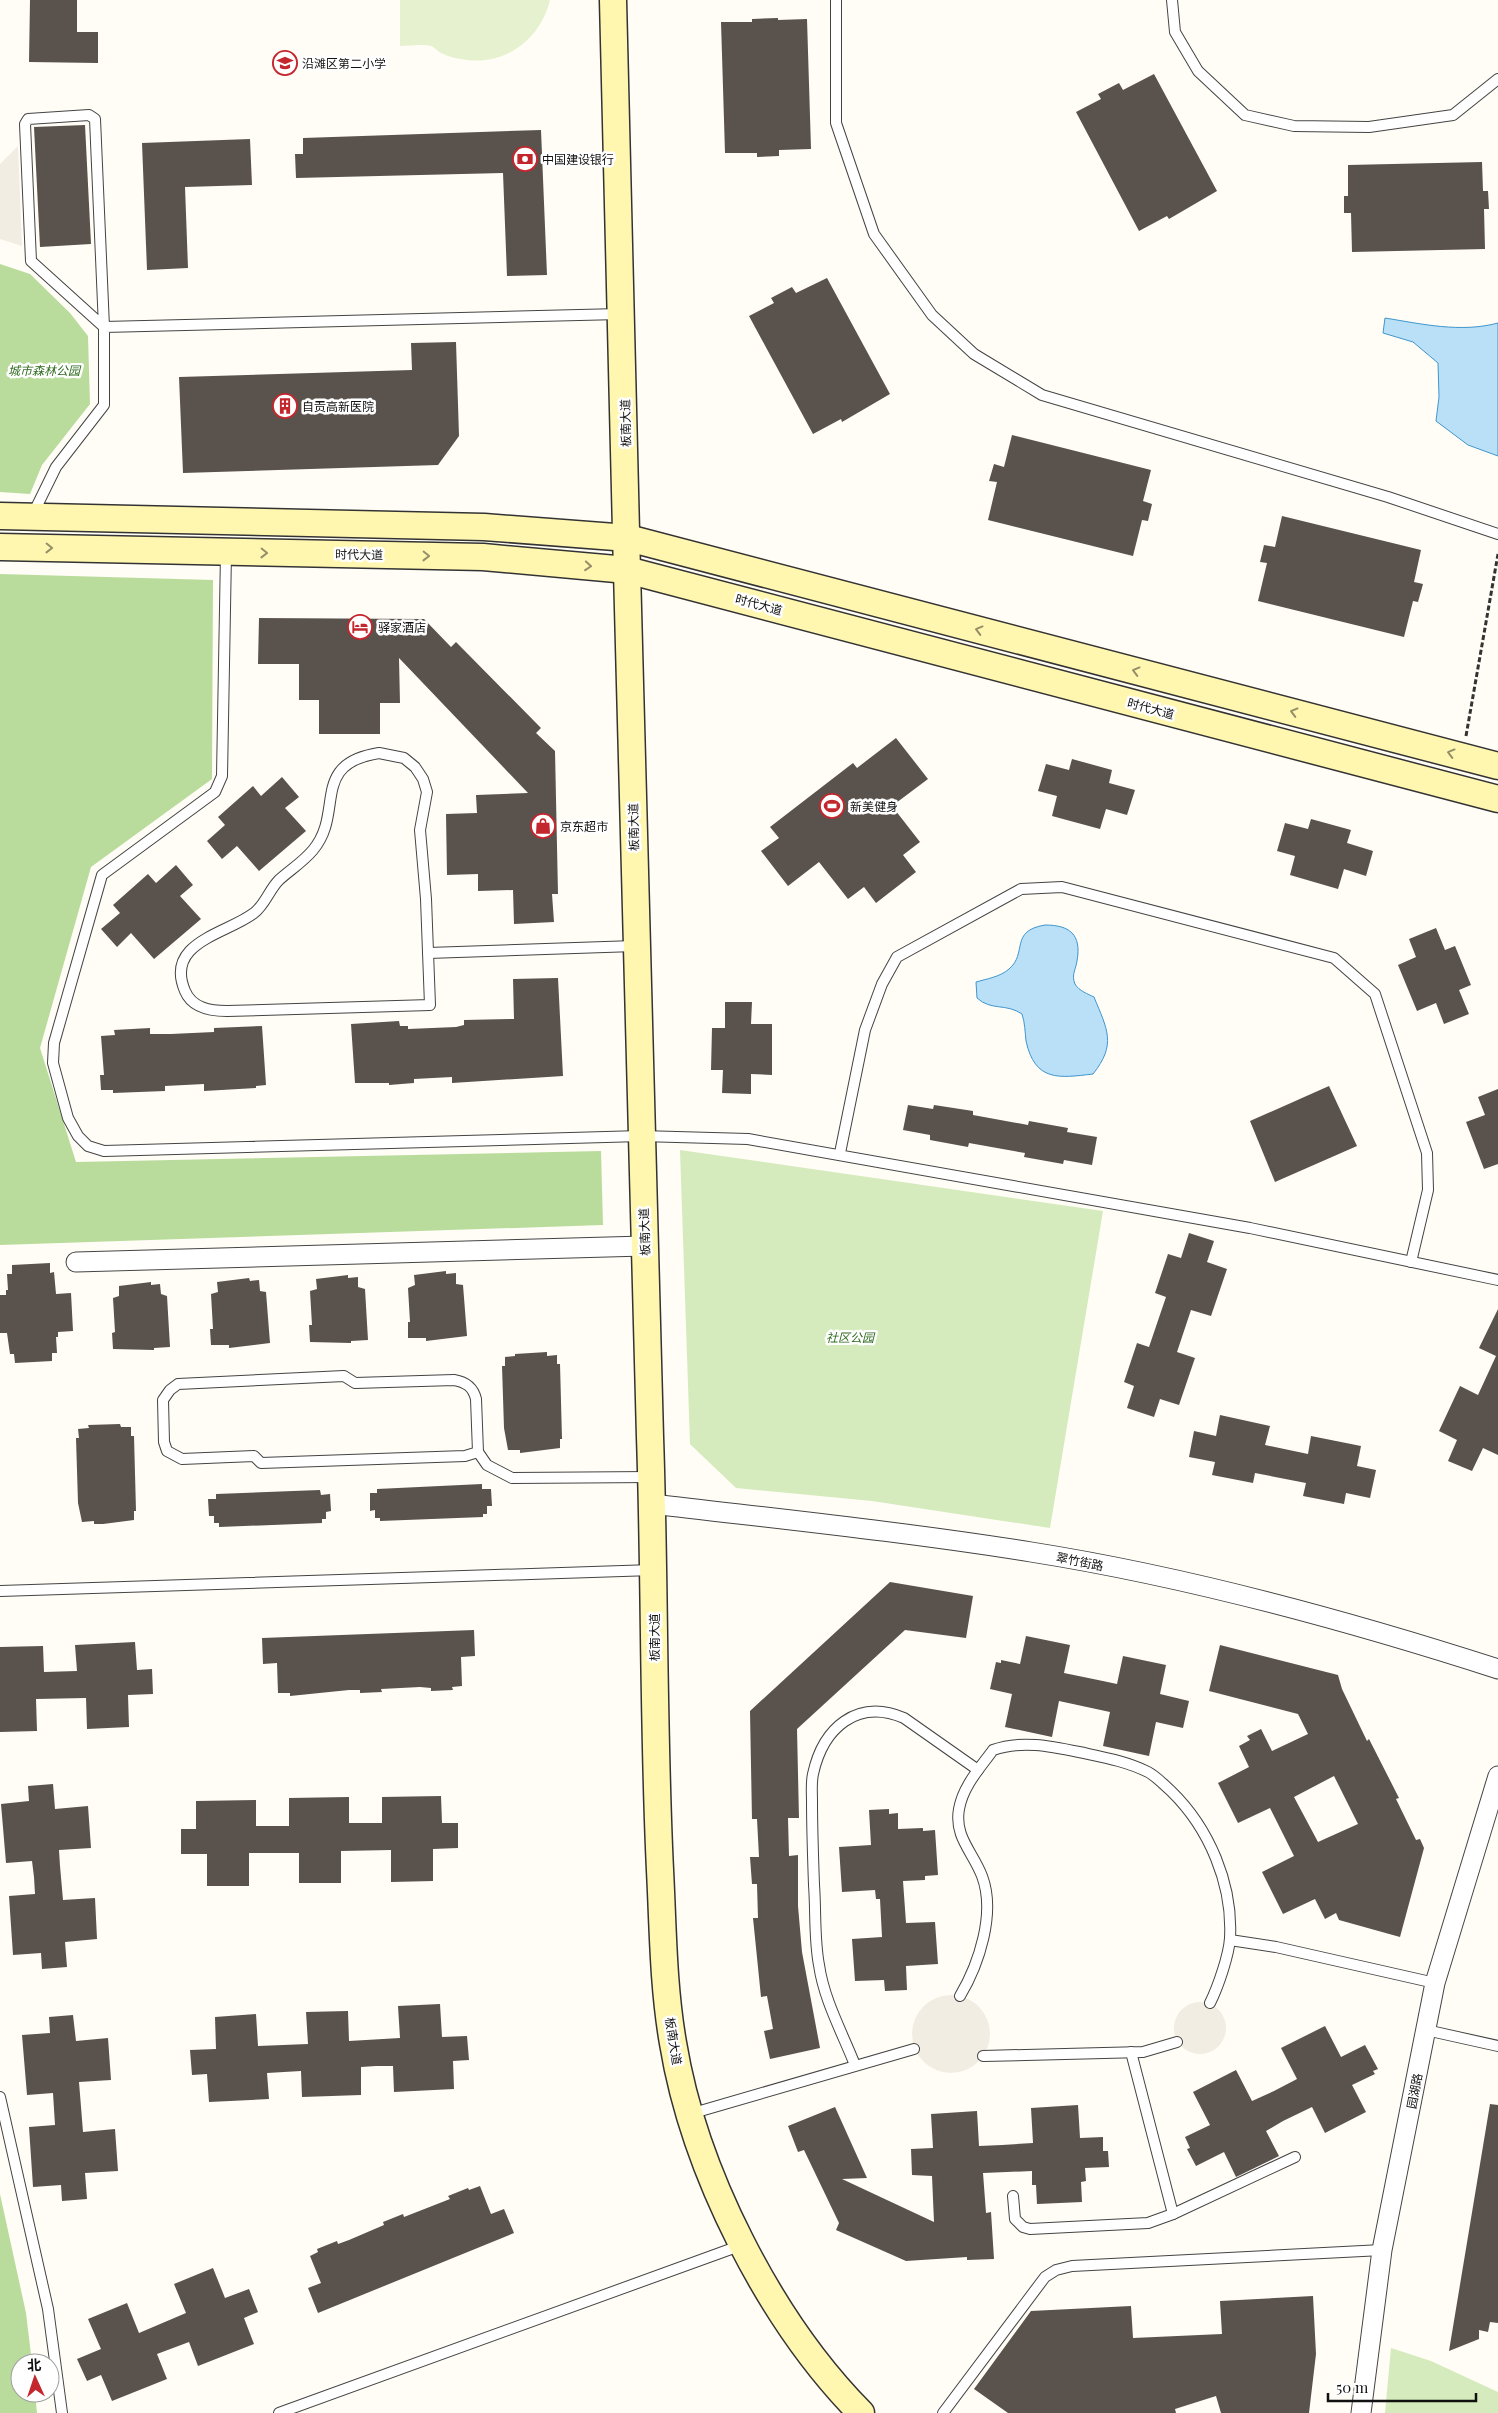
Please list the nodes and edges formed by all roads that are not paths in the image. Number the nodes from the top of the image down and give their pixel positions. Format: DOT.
graph roads {
  1 [pos="613,0"];
  2 [pos="836,0"];
  3 [pos="1172,0"];
  4 [pos="1498,79"];
  5 [pos="622,314"];
  6 [pos="104,326"];
  7 [pos="0,516"];
  8 [pos="31,517"];
  9 [pos="1498,534"];
  10 [pos="628,538"];
  11 [pos="0,547"];
  12 [pos="226,552"];
  13 [pos="627,570"];
  14 [pos="1498,766"];
  15 [pos="1498,799"];
  16 [pos="636,946"];
  17 [pos="428,953"];
  18 [pos="641,1136"];
  19 [pos="840,1154"];
  20 [pos="644,1246"];
  21 [pos="76,1262"];
  22 [pos="1411,1262"];
  23 [pos="1498,1280"];
  24 [pos="478,1452"];
  25 [pos="652,1476"];
  26 [pos="653,1504"];
  27 [pos="653,1570"];
  28 [pos="0,1591"];
  29 [pos="1498,1669"];
  30 [pos="978,1770"];
  31 [pos="1498,1776"];
  32 [pos="1230,1940"];
  33 [pos="1435,1983"];
  34 [pos="960,1996"];
  35 [pos="1210,2003"];
  36 [pos="1426,2030"];
  37 [pos="1177,2042"];
  38 [pos="1498,2046"];
  39 [pos="914,2049"];
  40 [pos="1131,2052"];
  41 [pos="983,2056"];
  42 [pos="855,2065"];
  43 [pos="0,2097"];
  44 [pos="689,2114"];
  45 [pos="1295,2157"];
  46 [pos="1013,2196"];
  47 [pos="1173,2214"];
  48 [pos="743,2245"];
  49 [pos="1382,2250"];
  50 [pos="62,2413"];
  51 [pos="279,2413"];
  52 [pos="862,2413"];
  53 [pos="943,2413"];
  54 [pos="1361,2413"];
  1 -- 5 [label="main road, 板南大道"];
  2 -- 9 [label="lane"];
  3 -- 4 [label="lane"];
  5 -- 6 [label="lane"];
  5 -- 10 [label="main road, 板南大道"];
  6 -- 6 [label="lane"];
  6 -- 8 [label="lane"];
  7 -- 8 [label="main road"];
  8 -- 10 [label="main road"];
  10 -- 13 [label="main road, 板南大道"];
  14 -- 10 [label="main road, one-way"];
  11 -- 12 [label="main road, 时代大道, one-way"];
  12 -- 13 [label="main road, 时代大道, one-way"];
  12 -- 18 [label="lane"];
  13 -- 15 [label="main road, 时代大道"];
  13 -- 16 [label="main road, 板南大道"];
  16 -- 17 [label="lane"];
  16 -- 18 [label="main road, 板南大道"];
  17 -- 17 [label="lane"];
  18 -- 19 [label="lane"];
  18 -- 20 [label="main road, 板南大道"];
  19 -- 22 [label="lane"];
  19 -- 22 [label="lane"];
  20 -- 21 [label="street"];
  20 -- 25 [label="main road, 板南大道"];
  22 -- 23 [label="lane"];
  24 -- 24 [label="lane"];
  24 -- 25 [label="lane"];
  25 -- 26 [label="main road, 板南大道"];
  26 -- 27 [label="main road, 板南大道"];
  26 -- 29 [label="street, 翠竹街路"];
  27 -- 28 [label="lane"];
  27 -- 44 [label="main road, 板南大道"];
  30 -- 32 [label="lane"];
  30 -- 34 [label="lane"];
  30 -- 42 [label="lane"];
  31 -- 33 [label="street, 园湖路"];
  32 -- 33 [label="lane"];
  32 -- 35 [label="lane"];
  33 -- 36 [label="street, 园湖路"];
  36 -- 38 [label="lane"];
  36 -- 49 [label="street, 园湖路"];
  37 -- 40 [label="lane"];
  39 -- 42 [label="lane"];
  40 -- 41 [label="lane"];
  40 -- 47 [label="lane"];
  42 -- 44 [label="lane"];
  43 -- 50 [label="lane"];
  44 -- 48 [label="main road, 板南大道"];
  45 -- 47 [label="lane"];
  46 -- 47 [label="lane"];
  48 -- 51 [label="lane"];
  48 -- 52 [label="main road, 板南大道"];
  49 -- 53 [label="lane"];
  49 -- 54 [label="street, 园湖路"];
}
